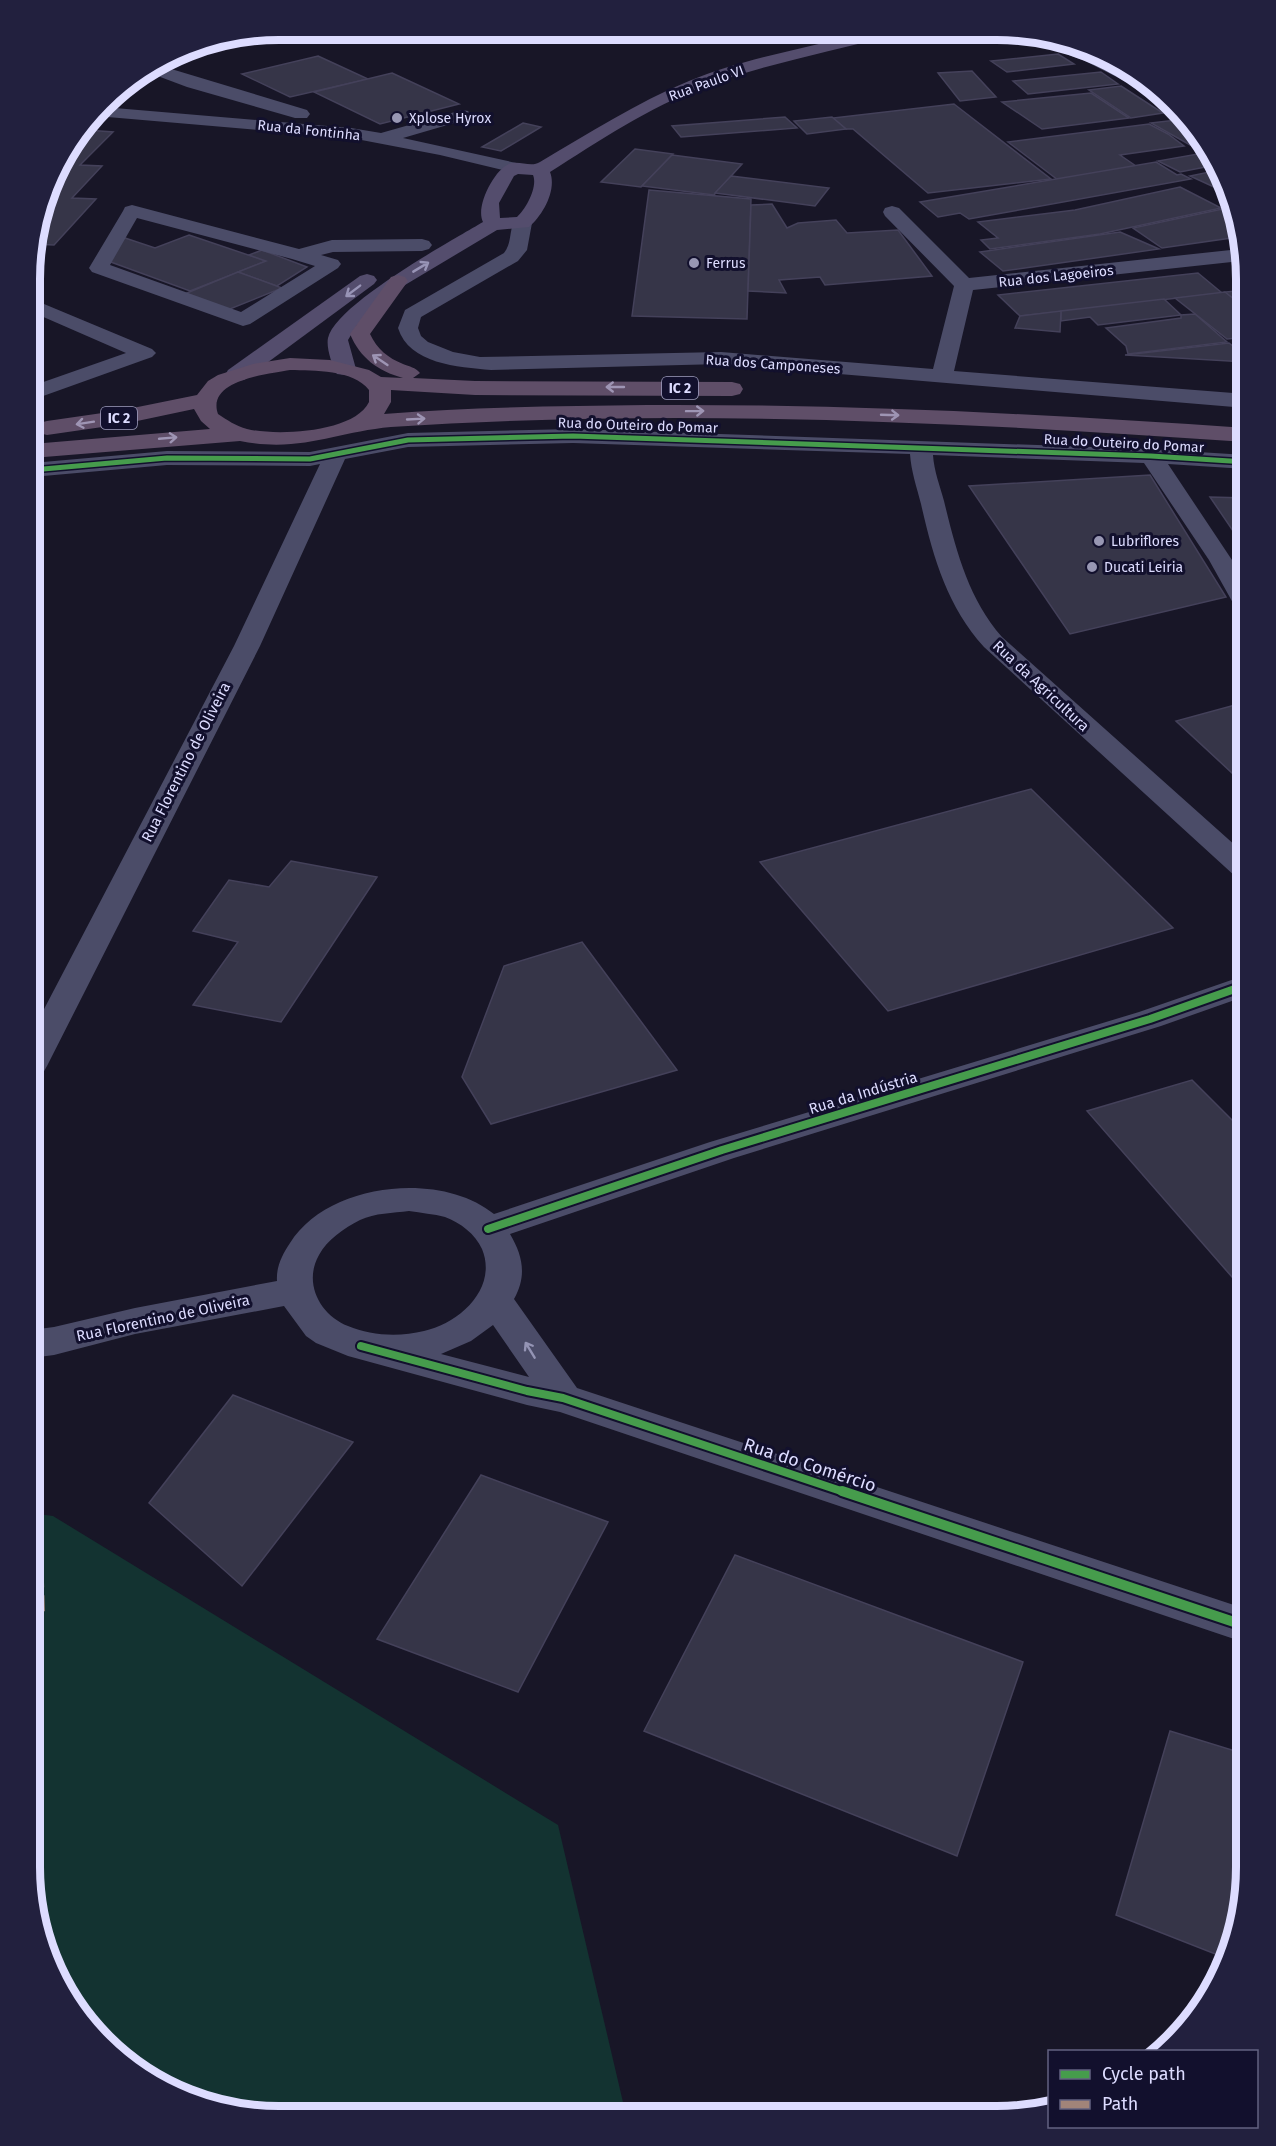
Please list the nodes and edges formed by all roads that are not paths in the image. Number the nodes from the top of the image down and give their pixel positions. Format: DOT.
graph roads {
  1 [pos="853,40"];
  2 [pos="162,72"];
  3 [pos="109,113"];
  4 [pos="462,115"];
  5 [pos="351,133"];
  6 [pos="382,138"];
  7 [pos="515,168"];
  8 [pos="540,170"];
  9 [pos="490,202"];
  10 [pos="892,212"];
  11 [pos="522,223"];
  12 [pos="493,224"];
  13 [pos="422,245"];
  14 [pos="299,255"];
  15 [pos="1234,256"];
  16 [pos="398,281"];
  17 [pos="964,285"];
  18 [pos="40,308"];
  19 [pos="345,369"];
  20 [pos="236,375"];
  21 [pos="942,377"];
  22 [pos="375,384"];
  23 [pos="475,388"];
  24 [pos="40,390"];
  25 [pos="753,390"];
  26 [pos="884,394"];
  27 [pos="205,400"];
  28 [pos="1236,400"];
  29 [pos="1236,422"];
  30 [pos="358,423"];
  31 [pos="40,429"];
  32 [pos="242,434"];
  33 [pos="1236,434"];
  34 [pos="921,448"];
  35 [pos="40,450"];
  36 [pos="335,456"];
  37 [pos="1152,456"];
  38 [pos="1236,461"];
  39 [pos="40,469"];
  40 [pos="1236,585"];
  41 [pos="1236,862"];
  42 [pos="1236,989"];
  43 [pos="40,1048"];
  44 [pos="488,1229"];
  45 [pos="295,1291"];
  46 [pos="495,1301"];
  47 [pos="40,1343"];
  48 [pos="361,1346"];
  49 [pos="563,1398"];
  50 [pos="1236,1623"];
  1 -- 8 [label="main road, Rua Paulo VI"];
  2 -- 5 [label="street"];
  3 -- 5 [label="street, Rua da Fontinha"];
  4 -- 6 [label="street"];
  5 -- 6 [label="street, Rua da Fontinha"];
  6 -- 7 [label="street, Rua da Fontinha"];
  7 -- 8 [label="main road"];
  7 -- 9 [label="main road"];
  8 -- 11 [label="main road"];
  9 -- 12 [label="main road"];
  9 -- 13 [label="main road"];
  10 -- 17 [label="street"];
  11 -- 12 [label="main road"];
  11 -- 21 [label="street, Rua dos Camponeses"];
  16 -- 12 [label="main road, one-way"];
  13 -- 14 [label="street"];
  13 -- 20 [label="main road, one-way"];
  14 -- 14 [label="street"];
  15 -- 17 [label="street, Rua dos Lagoeiros"];
  16 -- 19 [label="main road"];
  23 -- 16 [label="highway, one-way"];
  17 -- 21 [label="street"];
  18 -- 24 [label="street"];
  19 -- 20 [label="highway, IC 2"];
  19 -- 22 [label="highway, IC 2"];
  20 -- 27 [label="highway, IC 2"];
  21 -- 28 [label="street, Rua dos Camponeses"];
  22 -- 23 [label="highway, IC 2"];
  22 -- 30 [label="highway, IC 2"];
  25 -- 23 [label="highway, IC 2, one-way"];
  26 -- 29 [label="highway"];
  27 -- 31 [label="highway, IC 2, one-way"];
  27 -- 32 [label="highway, IC 2"];
  30 -- 32 [label="highway, IC 2"];
  30 -- 33 [label="highway, IC 2, one-way"];
  35 -- 32 [label="highway, IC 2, one-way"];
  34 -- 36 [label="street, Rua do Outeiro do Pomar"];
  34 -- 37 [label="street, Rua do Outeiro do Pomar"];
  34 -- 41 [label="street, Rua da Agricultura"];
  36 -- 39 [label="street, Rua do Outeiro do Pomar"];
  36 -- 43 [label="street, Rua Florentino de Oliveira"];
  37 -- 38 [label="street, Rua do Outeiro do Pomar"];
  37 -- 40 [label="street"];
  42 -- 44 [label="street, Rua da Indústria"];
  44 -- 45 [label="street"];
  44 -- 46 [label="street"];
  45 -- 47 [label="street, Rua Florentino de Oliveira"];
  45 -- 48 [label="street"];
  46 -- 48 [label="street"];
  49 -- 46 [label="street, one-way"];
  48 -- 49 [label="street, Rua do Comércio"];
  49 -- 50 [label="street, Rua do Comércio"];
}
